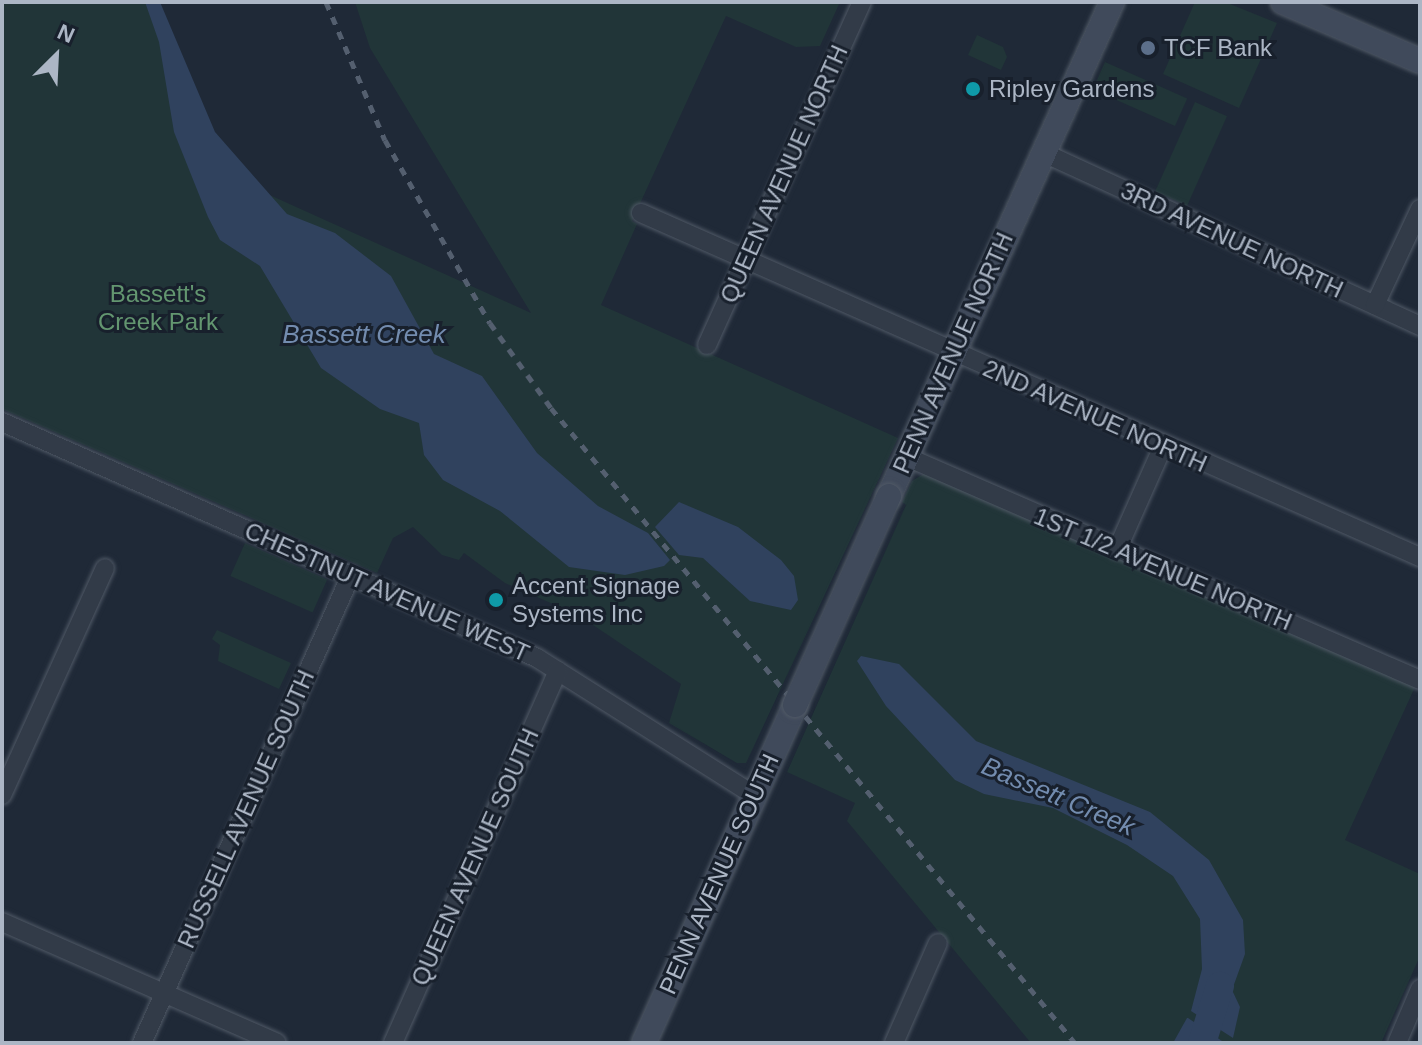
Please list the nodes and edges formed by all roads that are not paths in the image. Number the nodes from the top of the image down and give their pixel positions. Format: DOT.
graph roads {
  1 [pos="862,2"];
  2 [pos="1112,2"];
  3 [pos="1283,2"];
  4 [pos="1420,61"];
  5 [pos="1044,153"];
  6 [pos="1420,209"];
  7 [pos="641,213"];
  8 [pos="745,262"];
  9 [pos="1375,305"];
  10 [pos="1420,326"];
  11 [pos="707,345"];
  12 [pos="953,354"];
  13 [pos="2,422"];
  14 [pos="1163,446"];
  15 [pos="907,457"];
  16 [pos="1117,550"];
  17 [pos="1420,557"];
  18 [pos="105,568"];
  19 [pos="351,575"];
  20 [pos="558,671"];
  21 [pos="1420,680"];
  22 [pos="795,705"];
  23 [pos="759,785"];
  24 [pos="2,795"];
  25 [pos="2,922"];
  26 [pos="938,943"];
  27 [pos="1420,989"];
  28 [pos="165,993"];
  29 [pos="142,1043"];
  30 [pos="277,1043"];
  31 [pos="393,1043"];
  32 [pos="644,1043"];
  33 [pos="894,1043"];
  34 [pos="1397,1043"];
  1 -- 8 [label="street, QUEEN AVENUE NORTH"];
  2 -- 5 [label="main road, PENN AVENUE NORTH"];
  3 -- 4 [label="main road"];
  5 -- 9 [label="street, 3RD AVENUE NORTH"];
  5 -- 12 [label="main road, PENN AVENUE NORTH"];
  6 -- 9 [label="street"];
  7 -- 8 [label="street, 2ND AVENUE NORTH"];
  8 -- 11 [label="street, QUEEN AVENUE NORTH"];
  8 -- 12 [label="street, 2ND AVENUE NORTH"];
  9 -- 10 [label="street, 3RD AVENUE NORTH"];
  12 -- 14 [label="street, 2ND AVENUE NORTH"];
  12 -- 15 [label="main road, PENN AVENUE NORTH"];
  13 -- 19 [label="street, CHESTNUT AVENUE WEST"];
  14 -- 16 [label="street"];
  14 -- 17 [label="street, 2ND AVENUE NORTH"];
  15 -- 16 [label="street, 1ST 1/2 AVENUE NORTH"];
  15 -- 22 [label="main road, PENN AVENUE NORTH, bridge"];
  16 -- 21 [label="street, 1ST 1/2 AVENUE NORTH"];
  18 -- 24 [label="street"];
  19 -- 20 [label="street, CHESTNUT AVENUE WEST"];
  19 -- 28 [label="street, RUSSELL AVENUE SOUTH"];
  20 -- 23 [label="street, CHESTNUT AVENUE WEST"];
  20 -- 31 [label="street, QUEEN AVENUE SOUTH"];
  22 -- 23 [label="main road, PENN AVENUE SOUTH"];
  23 -- 32 [label="main road, PENN AVENUE SOUTH"];
  25 -- 28 [label="street"];
  26 -- 33 [label="street"];
  27 -- 34 [label="street"];
  28 -- 29 [label="street, RUSSELL AVENUE SOUTH"];
  28 -- 30 [label="street"];
}
